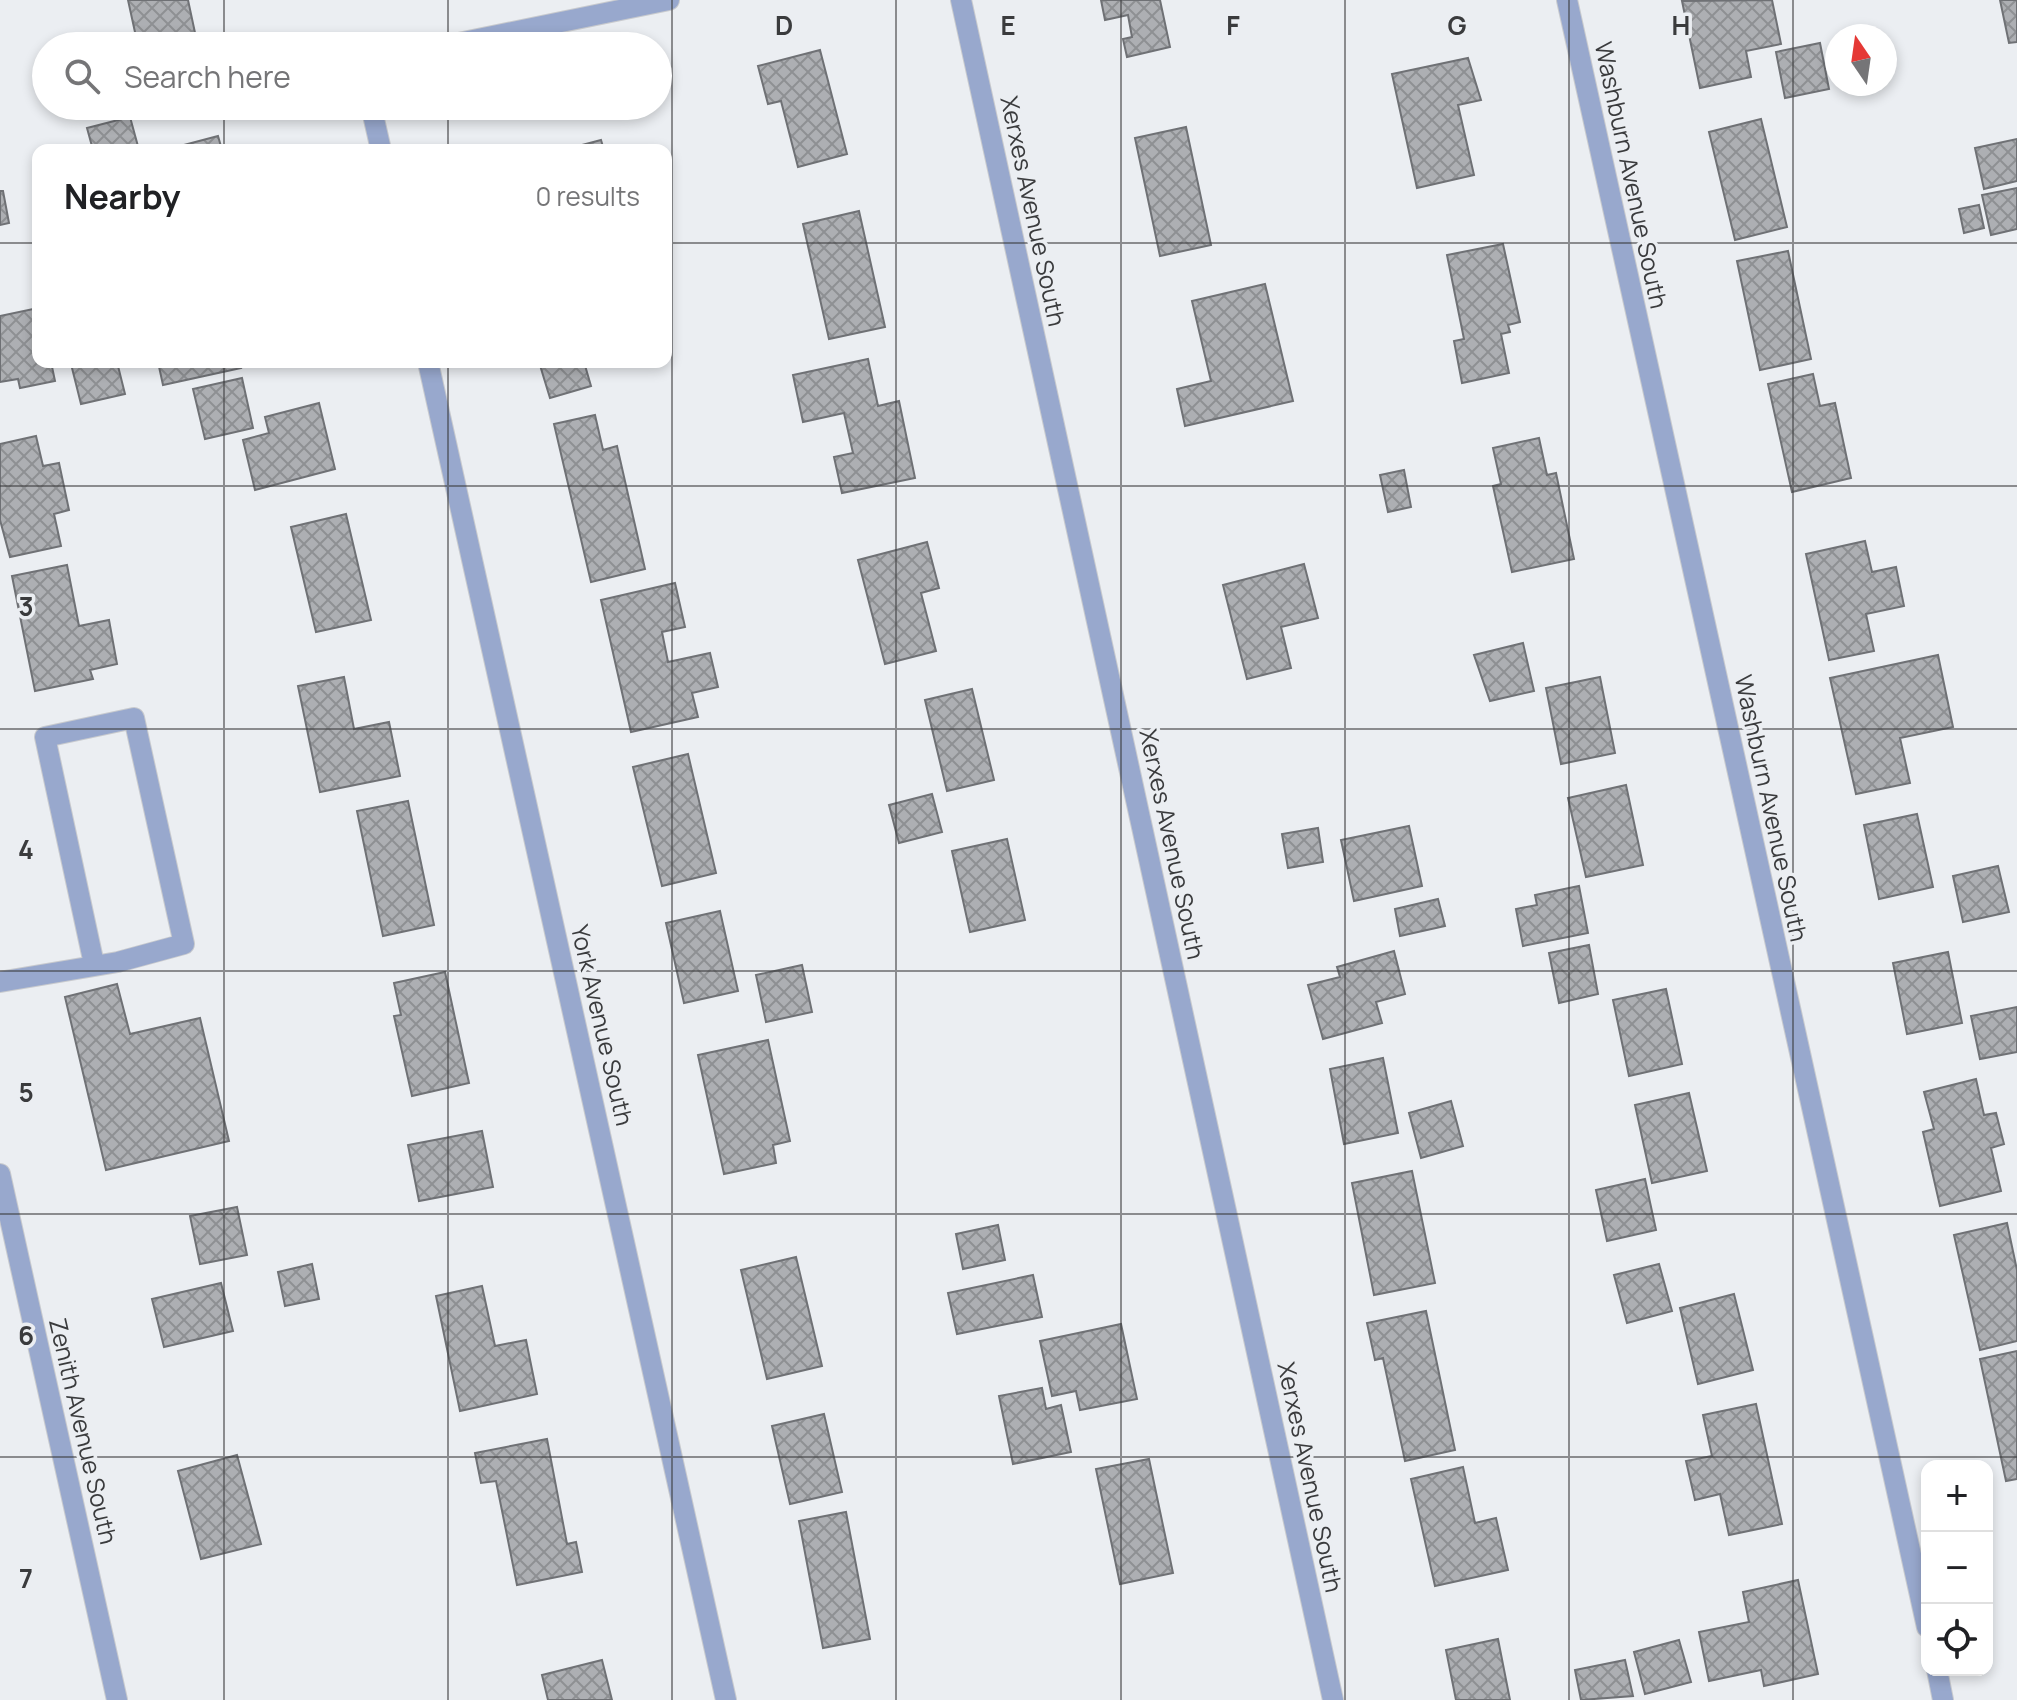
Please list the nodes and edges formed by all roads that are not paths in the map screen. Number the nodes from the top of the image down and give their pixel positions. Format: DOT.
graph roads {
  1 [pos="669,0"];
  2 [pos="961,0"];
  3 [pos="1567,0"];
  4 [pos="512,32"];
  5 [pos="374,120"];
  6 [pos="380,144"];
  7 [pos="429,368"];
  8 [pos="94,964"];
  9 [pos="0,982"];
  10 [pos="0,1174"];
  11 [pos="1922,1604"];
  12 [pos="1938,1676"];
  13 [pos="117,1700"];
  14 [pos="726,1700"];
  15 [pos="1333,1700"];
  16 [pos="1943,1700"];
  1 -- 4 [label="street"];
  2 -- 15 [label="street, Xerxes Avenue South"];
  3 -- 11 [label="street, Washburn Avenue South"];
  5 -- 6 [label="street"];
  7 -- 14 [label="street, York Avenue South"];
  8 -- 8 [label="street"];
  8 -- 9 [label="street"];
  10 -- 13 [label="street, Zenith Avenue South"];
  12 -- 16 [label="street"];
}
